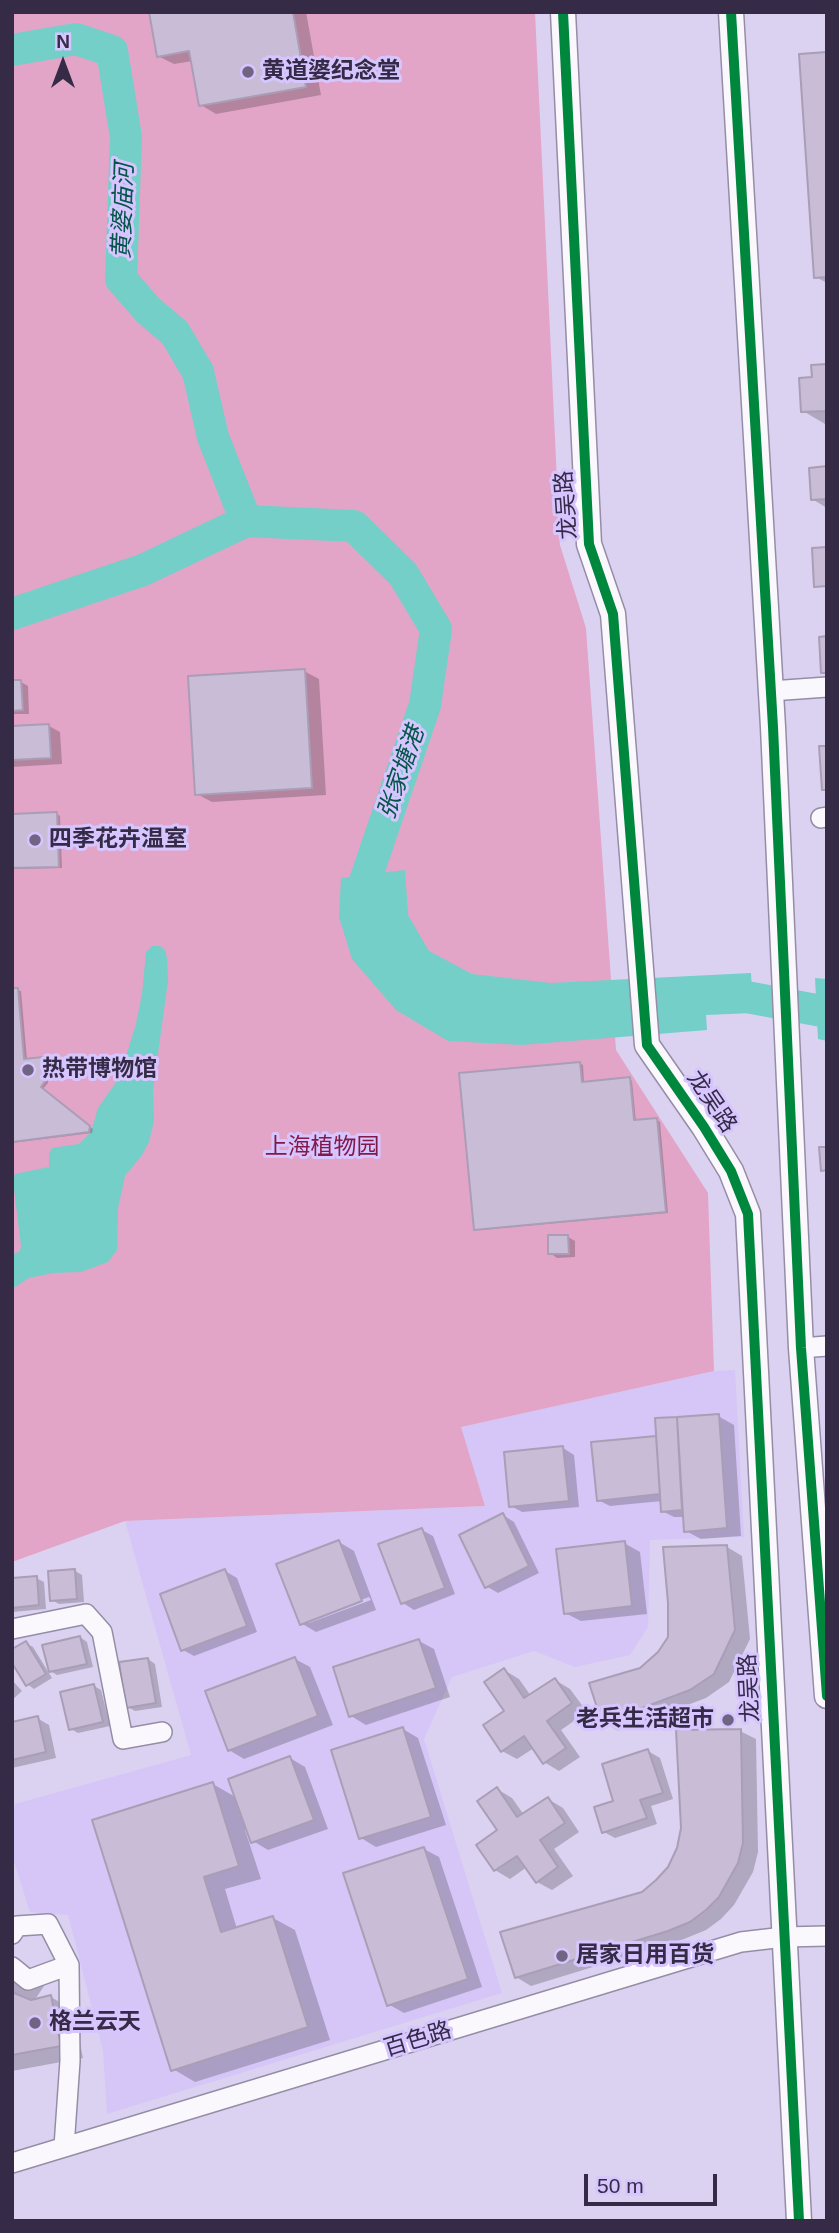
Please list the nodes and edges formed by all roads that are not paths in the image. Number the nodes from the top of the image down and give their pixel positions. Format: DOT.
graph roads {
  1 [pos="563,12"];
  2 [pos="732,12"];
  3 [pos="827,687"];
  4 [pos="771,691"];
  5 [pos="827,1346"];
  6 [pos="801,1348"];
  7 [pos="12,1629"];
  8 [pos="827,1696"];
  9 [pos="162,1732"];
  10 [pos="14,1924"];
  11 [pos="827,1936"];
  12 [pos="783,1937"];
  13 [pos="69,1965"];
  14 [pos="12,1967"];
  15 [pos="64,2147"];
  16 [pos="12,2163"];
  17 [pos="799,2221"];
  1 -- 12 [label="main road, 龙吴路"];
  2 -- 4 [label="main road"];
  3 -- 4 [label="street"];
  4 -- 6 [label="main road"];
  5 -- 6 [label="street"];
  6 -- 8 [label="main road"];
  7 -- 9 [label="street"];
  10 -- 13 [label="street"];
  11 -- 12 [label="street, 百色路"];
  12 -- 15 [label="street, 百色路"];
  12 -- 17 [label="main road, 龙吴路"];
  13 -- 14 [label="street"];
  13 -- 15 [label="street"];
  15 -- 16 [label="street, 百色路"];
}
